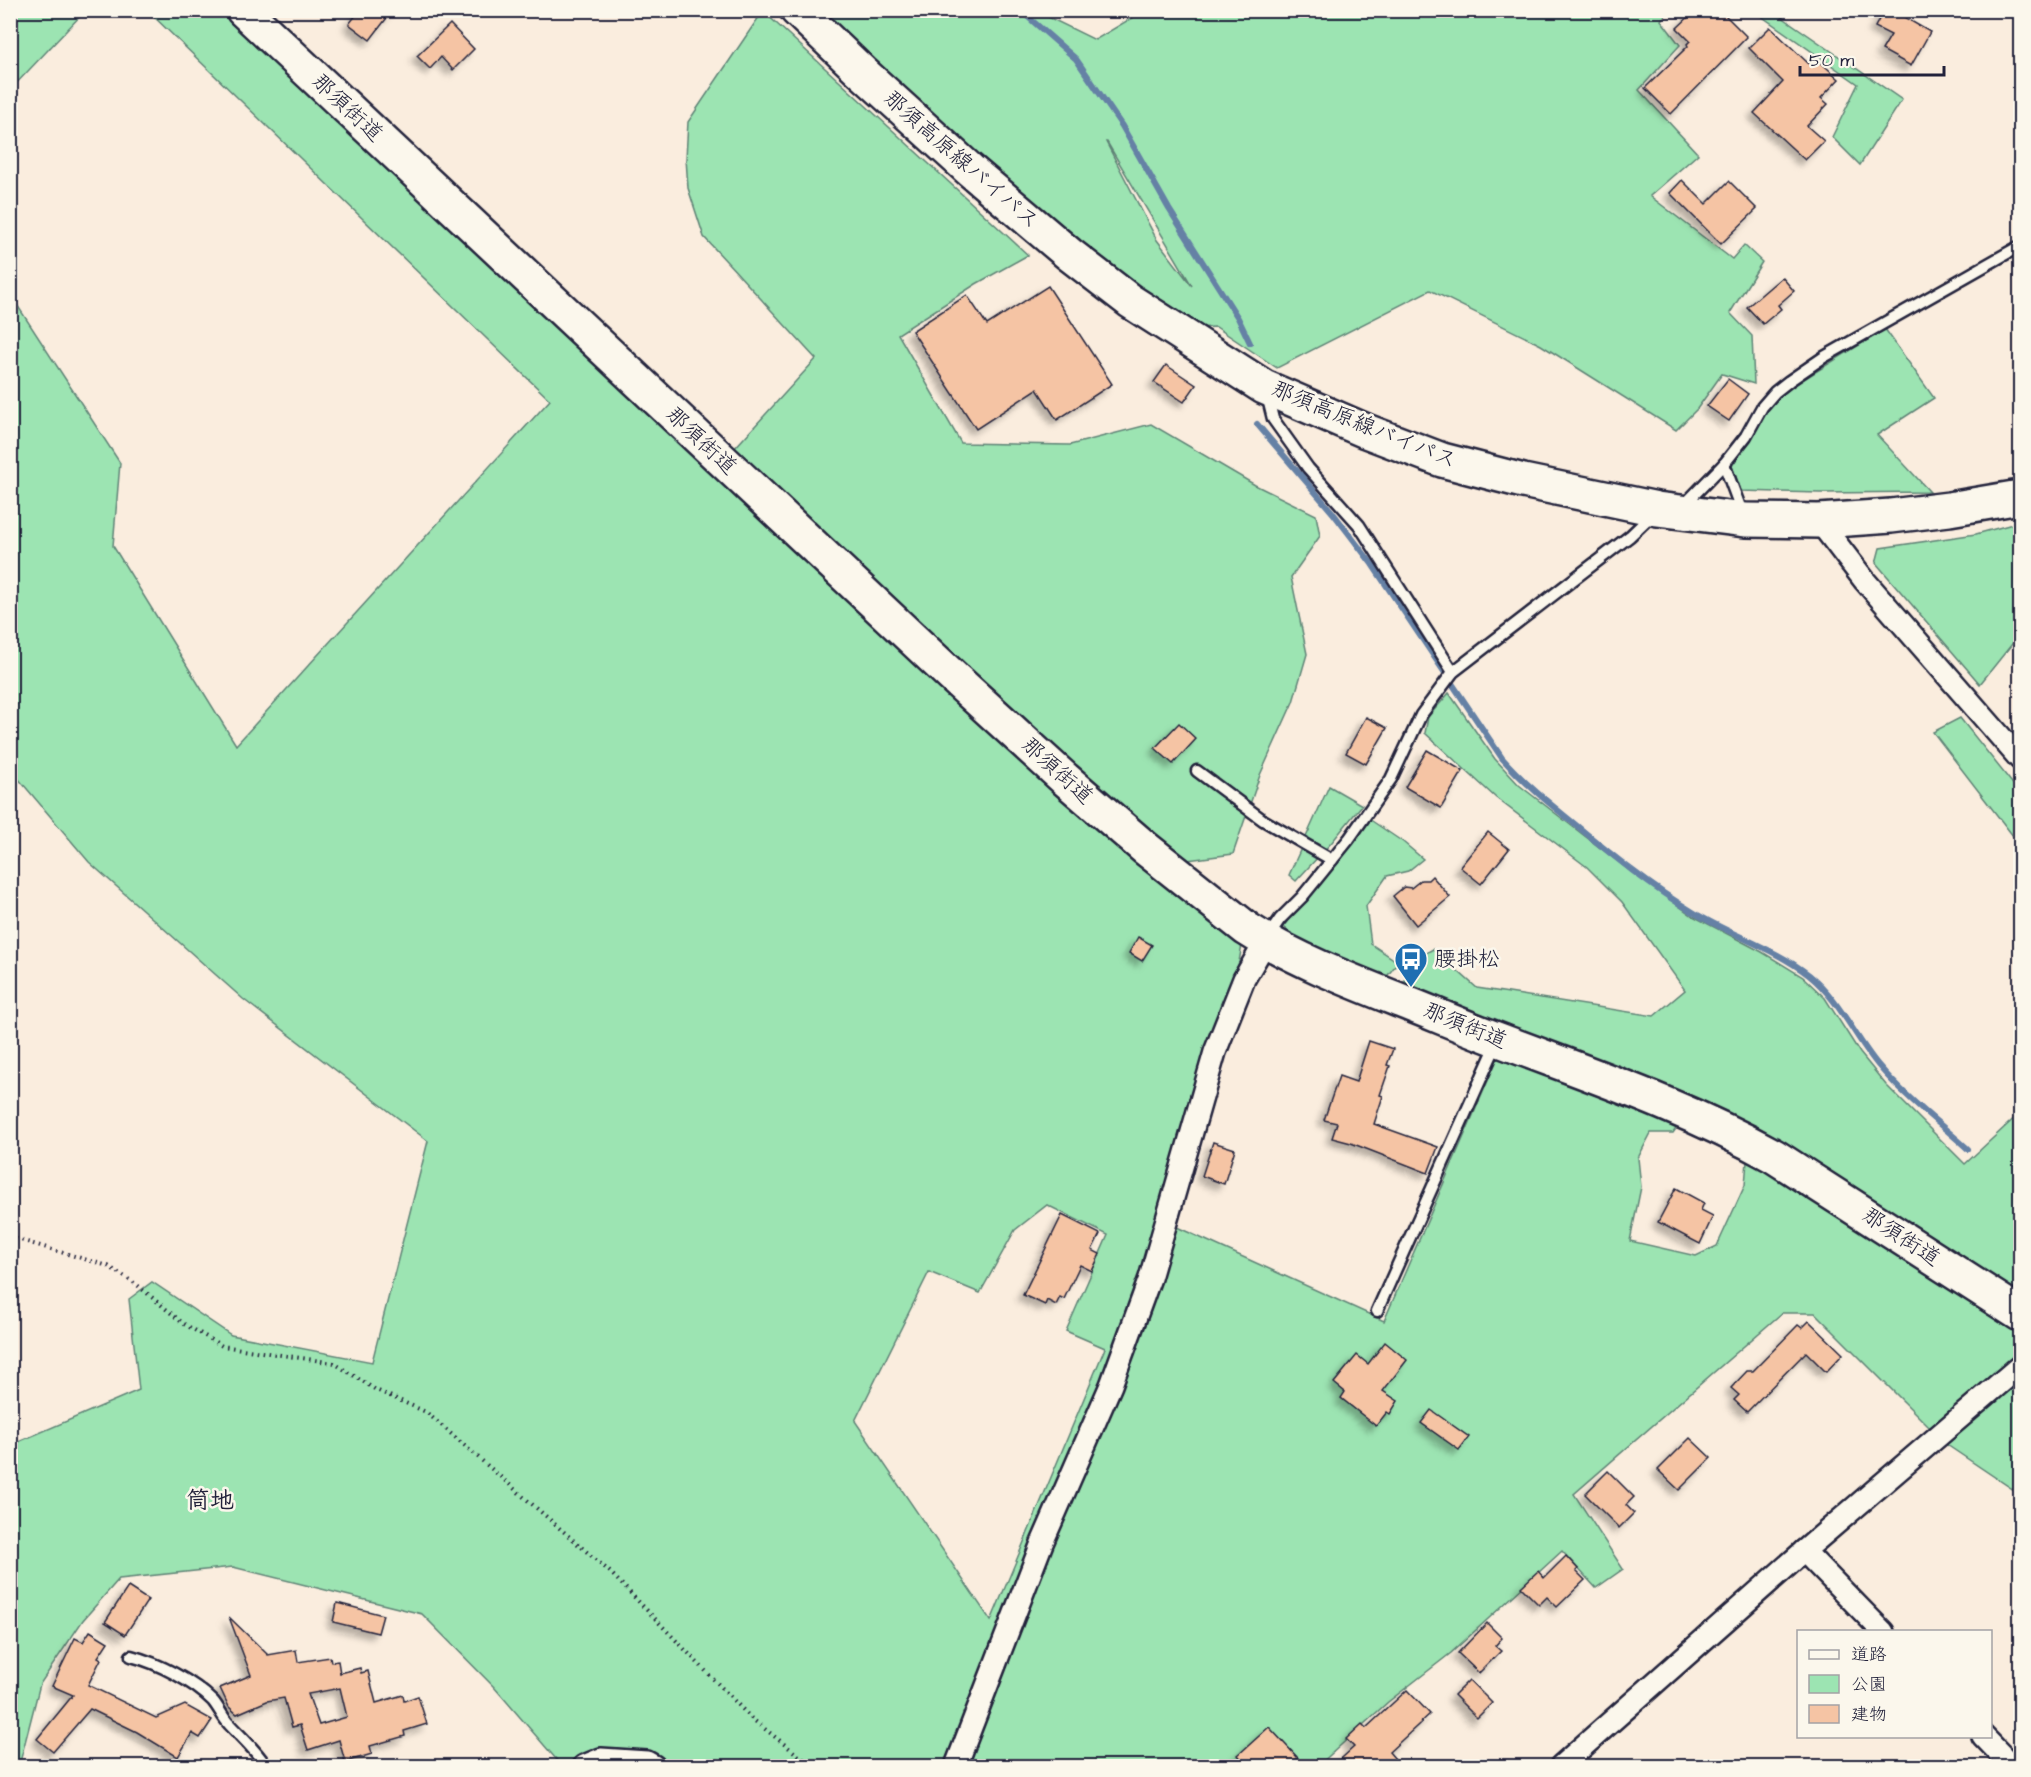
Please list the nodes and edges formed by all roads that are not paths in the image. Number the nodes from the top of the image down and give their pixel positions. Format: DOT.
graph roads {
  1 [pos="243,10"];
  2 [pos="797,10"];
  3 [pos="2020,246"];
  4 [pos="1264,387"];
  5 [pos="1724,464"];
  6 [pos="2020,497"];
  7 [pos="1667,511"];
  8 [pos="1745,520"];
  9 [pos="1819,521"];
  10 [pos="1453,672"];
  11 [pos="2020,759"];
  12 [pos="1197,771"];
  13 [pos="1332,860"];
  14 [pos="1266,941"];
  15 [pos="1498,1040"];
  16 [pos="1377,1311"];
  17 [pos="2020,1314"];
  18 [pos="2020,1366"];
  19 [pos="1804,1551"];
  20 [pos="1881,1630"];
  21 [pos="131,1656"];
  22 [pos="1984,1738"];
  23 [pos="267,1767"];
  24 [pos="584,1767"];
  25 [pos="654,1767"];
  26 [pos="956,1767"];
  27 [pos="1561,1767"];
  28 [pos="2012,1767"];
  1 -- 14 [label="main road, 那須街道"];
  2 -- 4 [label="main road, 那須高原線バイパス"];
  3 -- 5 [label="lane"];
  4 -- 7 [label="main road, 那須高原線バイパス"];
  4 -- 10 [label="lane"];
  5 -- 7 [label="lane"];
  5 -- 8 [label="lane"];
  6 -- 9 [label="main road, 那須高原線バイパス"];
  7 -- 8 [label="main road, 那須高原線バイパス"];
  7 -- 10 [label="lane"];
  8 -- 9 [label="main road, 那須高原線バイパス"];
  9 -- 11 [label="street"];
  10 -- 13 [label="lane"];
  12 -- 13 [label="lane"];
  13 -- 14 [label="lane"];
  14 -- 15 [label="main road, 那須街道"];
  14 -- 26 [label="street"];
  15 -- 16 [label="lane"];
  15 -- 17 [label="main road, 那須街道"];
  18 -- 19 [label="street"];
  19 -- 20 [label="street"];
  19 -- 27 [label="street"];
  21 -- 23 [label="lane"];
  22 -- 28 [label="street"];
  24 -- 25 [label="street"];
}
